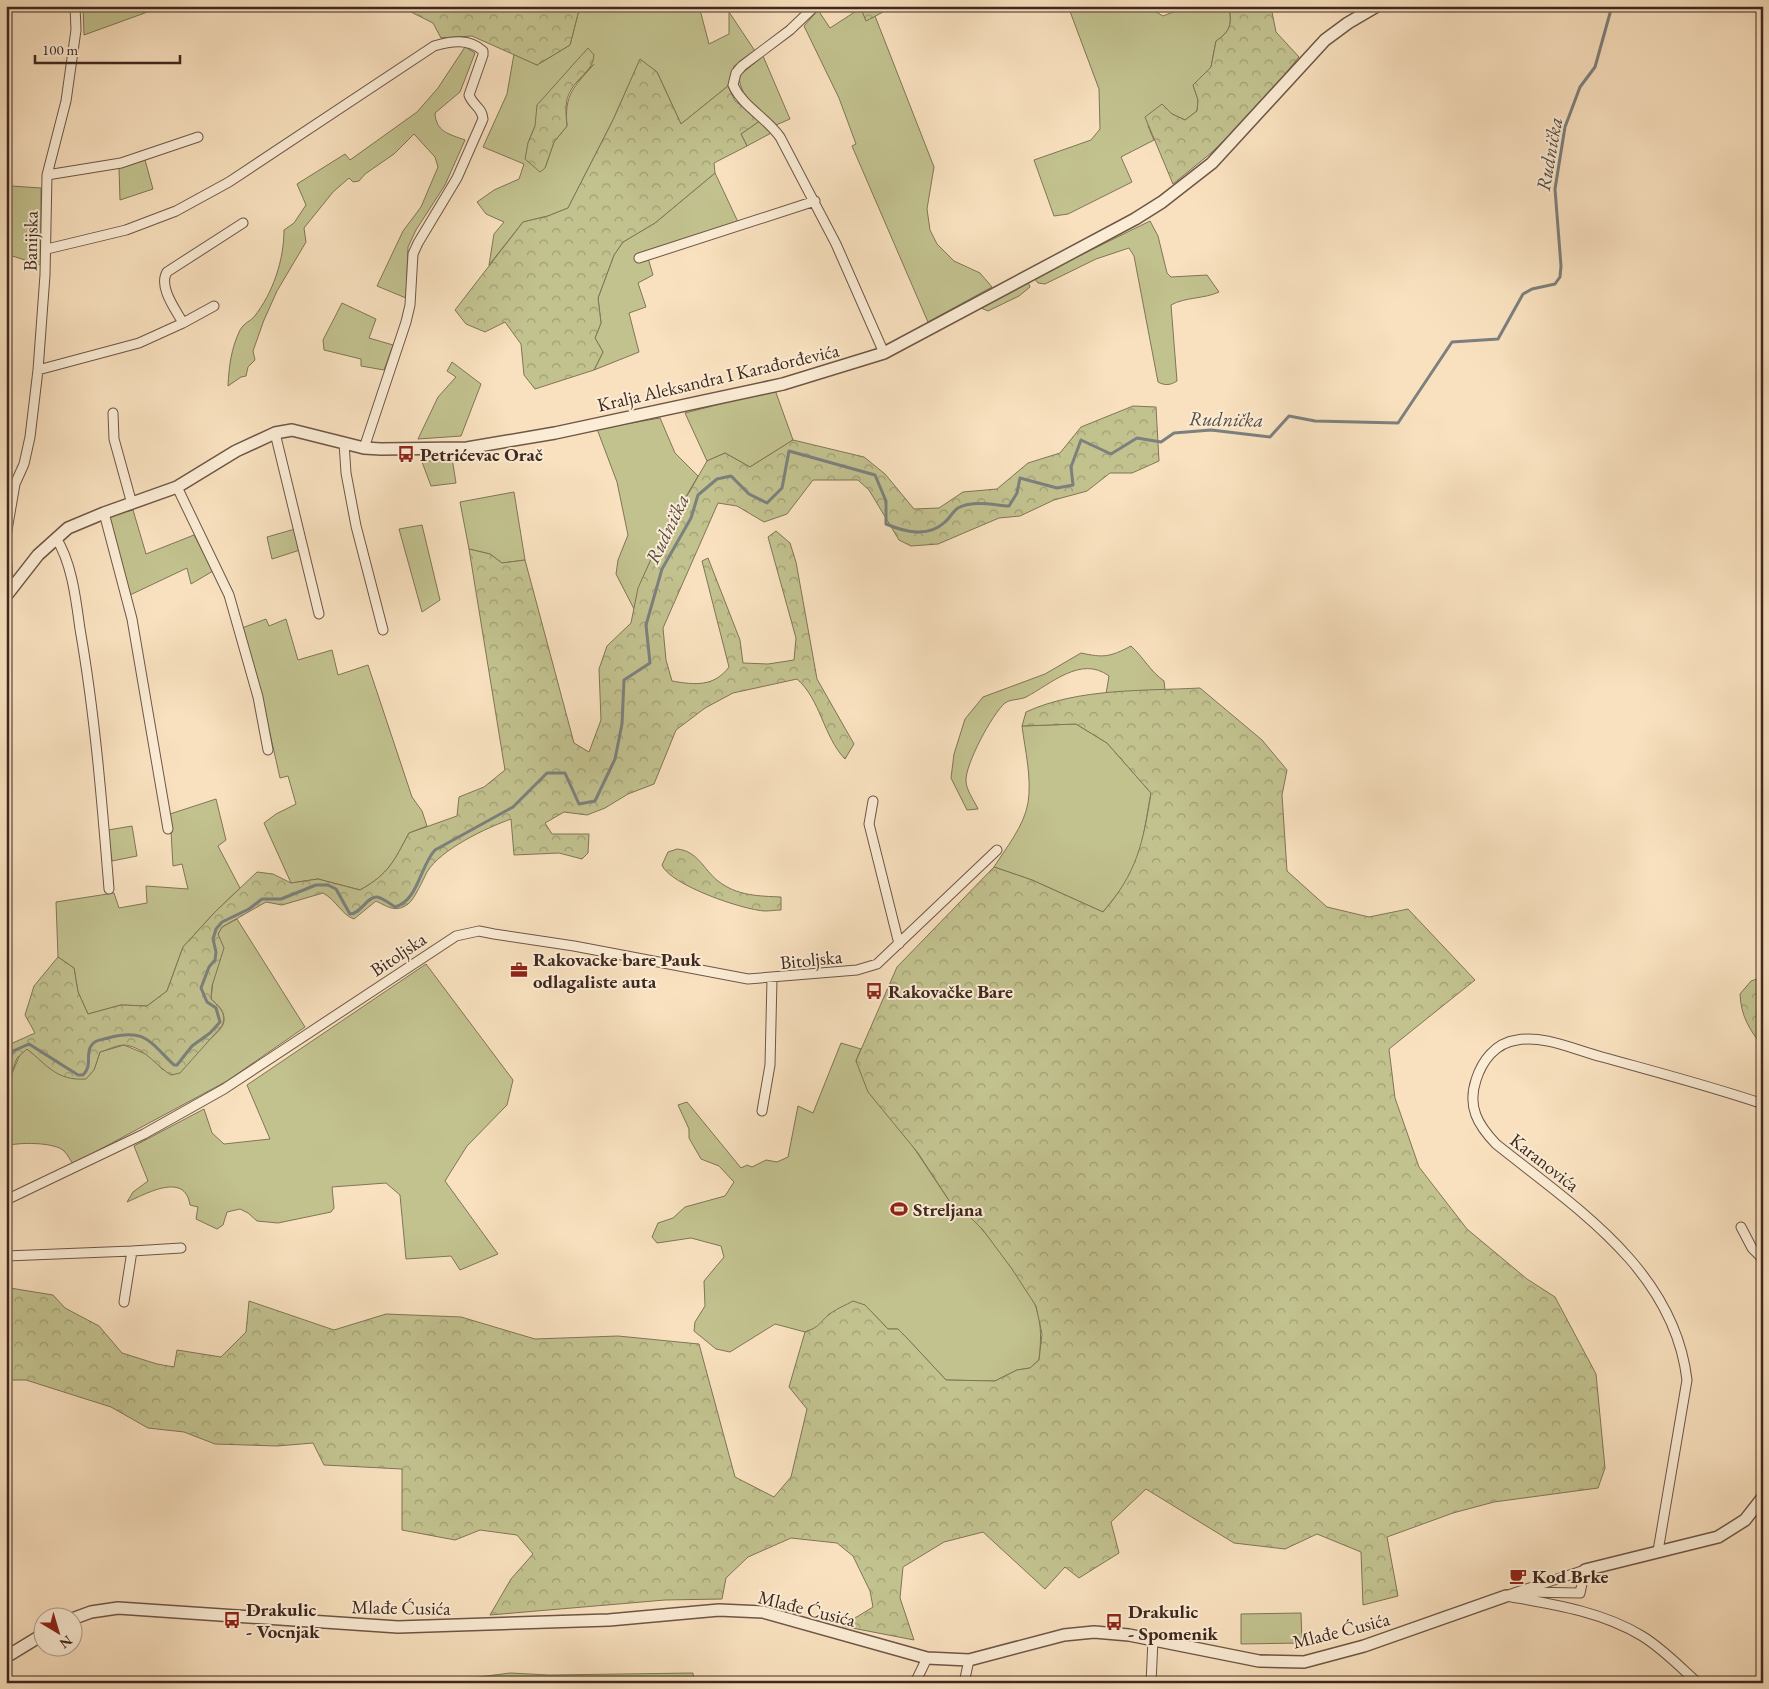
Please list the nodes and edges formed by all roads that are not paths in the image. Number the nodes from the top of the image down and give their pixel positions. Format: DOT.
graph roads {
  1 [pos="75,6"];
  2 [pos="815,6"];
  3 [pos="1377,6"];
  4 [pos="198,137"];
  5 [pos="47,174"];
  6 [pos="815,201"];
  7 [pos="243,223"];
  8 [pos="47,249"];
  9 [pos="639,258"];
  10 [pos="214,306"];
  11 [pos="183,323"];
  12 [pos="884,353"];
  13 [pos="38,370"];
  14 [pos="113,413"];
  15 [pos="275,433"];
  16 [pos="344,443"];
  17 [pos="364,448"];
  18 [pos="177,487"];
  19 [pos="132,504"];
  20 [pos="104,512"];
  21 [pos="6,536"];
  22 [pos="56,538"];
  23 [pos="6,550"];
  24 [pos="8,593"];
  25 [pos="319,614"];
  26 [pos="384,630"];
  27 [pos="268,750"];
  28 [pos="873,801"];
  29 [pos="168,829"];
  30 [pos="998,850"];
  31 [pos="109,890"];
  32 [pos="899,944"];
  33 [pos="772,979"];
  34 [pos="1763,1104"];
  35 [pos="762,1111"];
  36 [pos="6,1200"];
  37 [pos="1741,1227"];
  38 [pos="181,1248"];
  39 [pos="132,1251"];
  40 [pos="6,1256"];
  41 [pos="1763,1259"];
  42 [pos="124,1302"];
  43 [pos="1763,1497"];
  44 [pos="1658,1551"];
  45 [pos="1585,1570"];
  46 [pos="1511,1594"];
  47 [pos="82,1615"];
  48 [pos="1153,1640"];
  49 [pos="32,1641"];
  50 [pos="6,1657"];
  51 [pos="927,1658"];
  52 [pos="969,1660"];
  53 [pos="915,1683"];
  54 [pos="964,1683"];
  55 [pos="1151,1683"];
  56 [pos="1698,1683"];
  1 -- 5 [label="street, Banijska"];
  2 -- 6 [label="street"];
  3 -- 12 [label="street, Kralja Aleksandra I Karađorđevića"];
  4 -- 5 [label="street"];
  5 -- 8 [label="street, Banijska"];
  6 -- 9 [label="street"];
  6 -- 12 [label="street"];
  7 -- 11 [label="street"];
  8 -- 13 [label="street, Banijska"];
  8 -- 17 [label="street"];
  10 -- 11 [label="street"];
  11 -- 13 [label="street"];
  12 -- 17 [label="street, Kralja Aleksandra I Karađorđevića"];
  13 -- 21 [label="street, Banijska"];
  14 -- 19 [label="street"];
  15 -- 16 [label="street, Kralja Aleksandra I Karađorđevića"];
  15 -- 18 [label="street, Kralja Aleksandra I Karađorđevića"];
  15 -- 25 [label="street"];
  16 -- 17 [label="street, Kralja Aleksandra I Karađorđevića"];
  16 -- 26 [label="street"];
  18 -- 19 [label="street, Kralja Aleksandra I Karađorđevića"];
  18 -- 27 [label="street"];
  19 -- 20 [label="street, Kralja Aleksandra I Karađorđevića"];
  20 -- 22 [label="street, Kralja Aleksandra I Karađorđevića"];
  20 -- 29 [label="street"];
  22 -- 24 [label="street, Kralja Aleksandra I Karađorđevića"];
  22 -- 31 [label="street"];
  23 -- 24 [label="street"];
  28 -- 32 [label="street"];
  30 -- 32 [label="street, Bitoljska"];
  32 -- 33 [label="street, Bitoljska"];
  33 -- 35 [label="street"];
  33 -- 36 [label="street, Bitoljska"];
  34 -- 44 [label="street, Karanovića"];
  37 -- 41 [label="street"];
  38 -- 39 [label="street"];
  39 -- 40 [label="street"];
  39 -- 42 [label="street"];
  43 -- 44 [label="street, Mlađe Ćusića"];
  44 -- 45 [label="street, Mlađe Ćusića"];
  45 -- 46 [label="street, Mlađe Ćusića"];
  45 -- 46 [label="street, Mlađe Ćusića"];
  46 -- 48 [label="street, Mlađe Ćusića"];
  46 -- 56 [label="street"];
  47 -- 51 [label="street, Mlađe Ćusića"];
  48 -- 52 [label="street, Mlađe Ćusića"];
  48 -- 55 [label="street"];
  49 -- 50 [label="street"];
  51 -- 52 [label="street, Mlađe Ćusića"];
  51 -- 53 [label="street"];
  52 -- 54 [label="street"];
}
